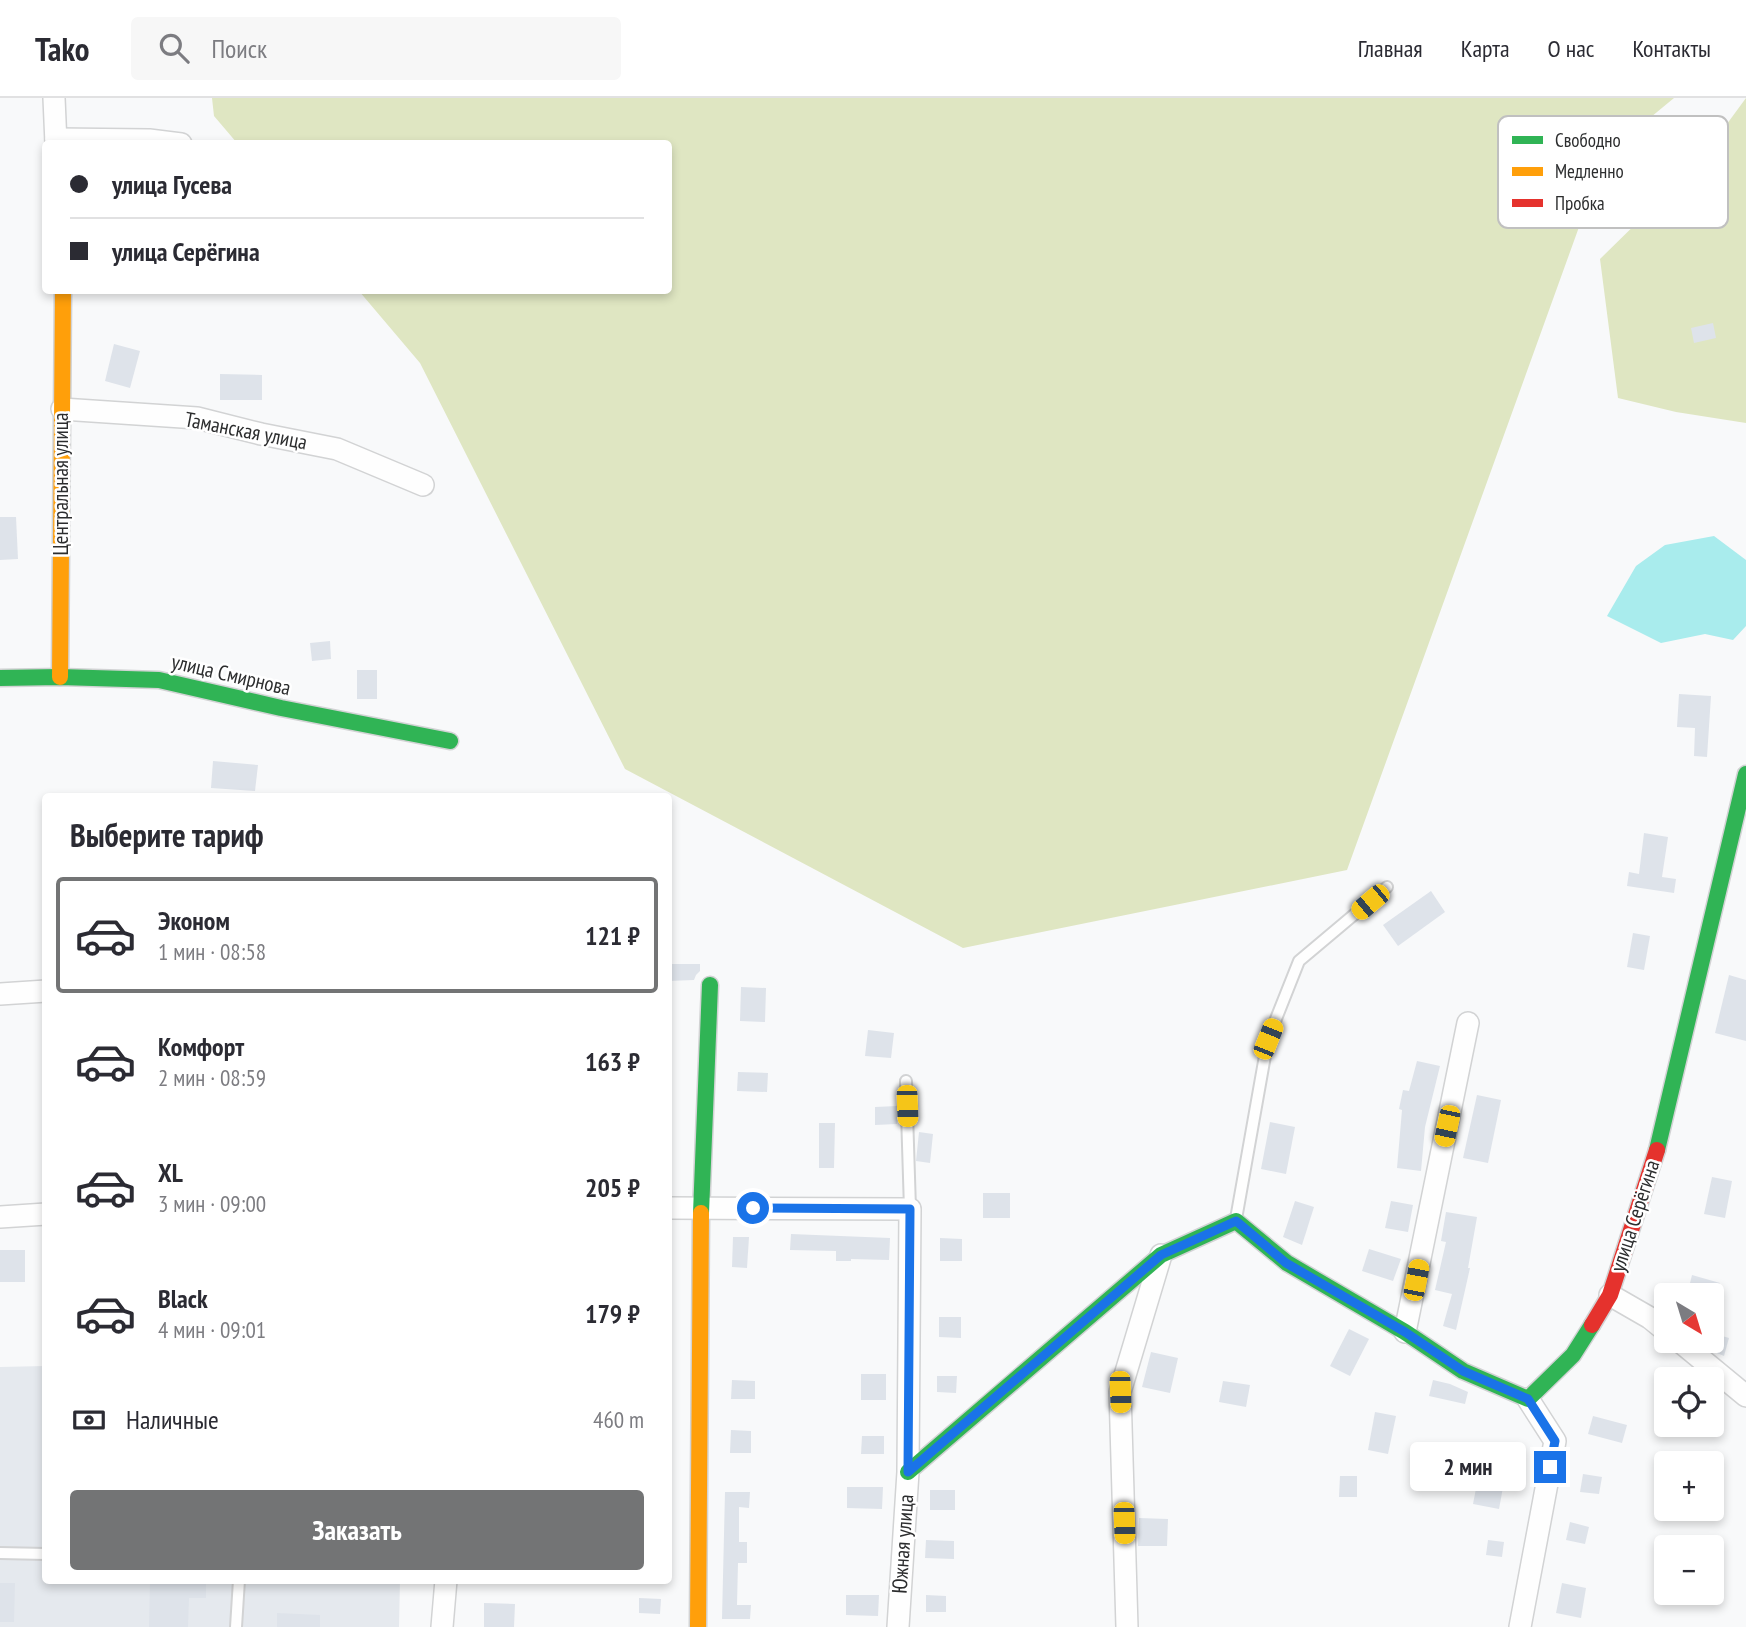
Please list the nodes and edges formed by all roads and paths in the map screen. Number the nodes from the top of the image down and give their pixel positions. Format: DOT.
graph roads {
  1 [pos="54,98"];
  2 [pos="56,140"];
  3 [pos="63,294"];
  4 [pos="62,409"];
  5 [pos="423,485"];
  6 [pos="60,677"];
  7 [pos="0,678"];
  8 [pos="450,741"];
  9 [pos="1746,774"];
  10 [pos="1387,887"];
  11 [pos="710,985"];
  12 [pos="42,991"];
  13 [pos="0,994"];
  14 [pos="1468,1023"];
  15 [pos="906,1081"];
  16 [pos="672,1208"];
  17 [pos="701,1208"];
  18 [pos="910,1209"];
  19 [pos="42,1214"];
  20 [pos="0,1217"];
  21 [pos="1236,1221"];
  22 [pos="1161,1255"];
  23 [pos="1610,1295"];
  24 [pos="1654,1321"];
  25 [pos="1405,1332"];
  26 [pos="1694,1353"];
  27 [pos="1746,1396"];
  28 [pos="1528,1399"];
  29 [pos="908,1472"];
  30 [pos="0,1553"];
  31 [pos="42,1554"];
  32 [pos="239,1584"];
  33 [pos="446,1584"];
  34 [pos="236,1627"];
  35 [pos="442,1627"];
  36 [pos="698,1627"];
  37 [pos="898,1627"];
  38 [pos="1127,1627"];
  39 [pos="1520,1627"];
  1 -- 2 [label="street"];
  3 -- 4 [label="street, Центральная улица"];
  4 -- 5 [label="street, Таманская улица"];
  4 -- 6 [label="street, Центральная улица"];
  6 -- 7 [label="street, улица Смирнова"];
  6 -- 8 [label="street, улица Смирнова"];
  9 -- 23 [label="street, улица Серёгина"];
  10 -- 21 [label="lane"];
  11 -- 17 [label="street"];
  12 -- 13 [label="street"];
  14 -- 25 [label="street"];
  15 -- 18 [label="lane"];
  16 -- 17 [label="street"];
  17 -- 18 [label="street"];
  17 -- 36 [label="street"];
  18 -- 29 [label="street, Южная улица"];
  19 -- 20 [label="street"];
  21 -- 22 [label="street"];
  21 -- 25 [label="street"];
  22 -- 29 [label="street"];
  22 -- 38 [label="street"];
  23 -- 24 [label="street"];
  23 -- 28 [label="street, улица Серёгина"];
  25 -- 28 [label="street"];
  26 -- 27 [label="street"];
  28 -- 39 [label="street"];
  29 -- 37 [label="street, Южная улица"];
  30 -- 31 [label="lane"];
  32 -- 34 [label="lane"];
  33 -- 35 [label="street"];
}
